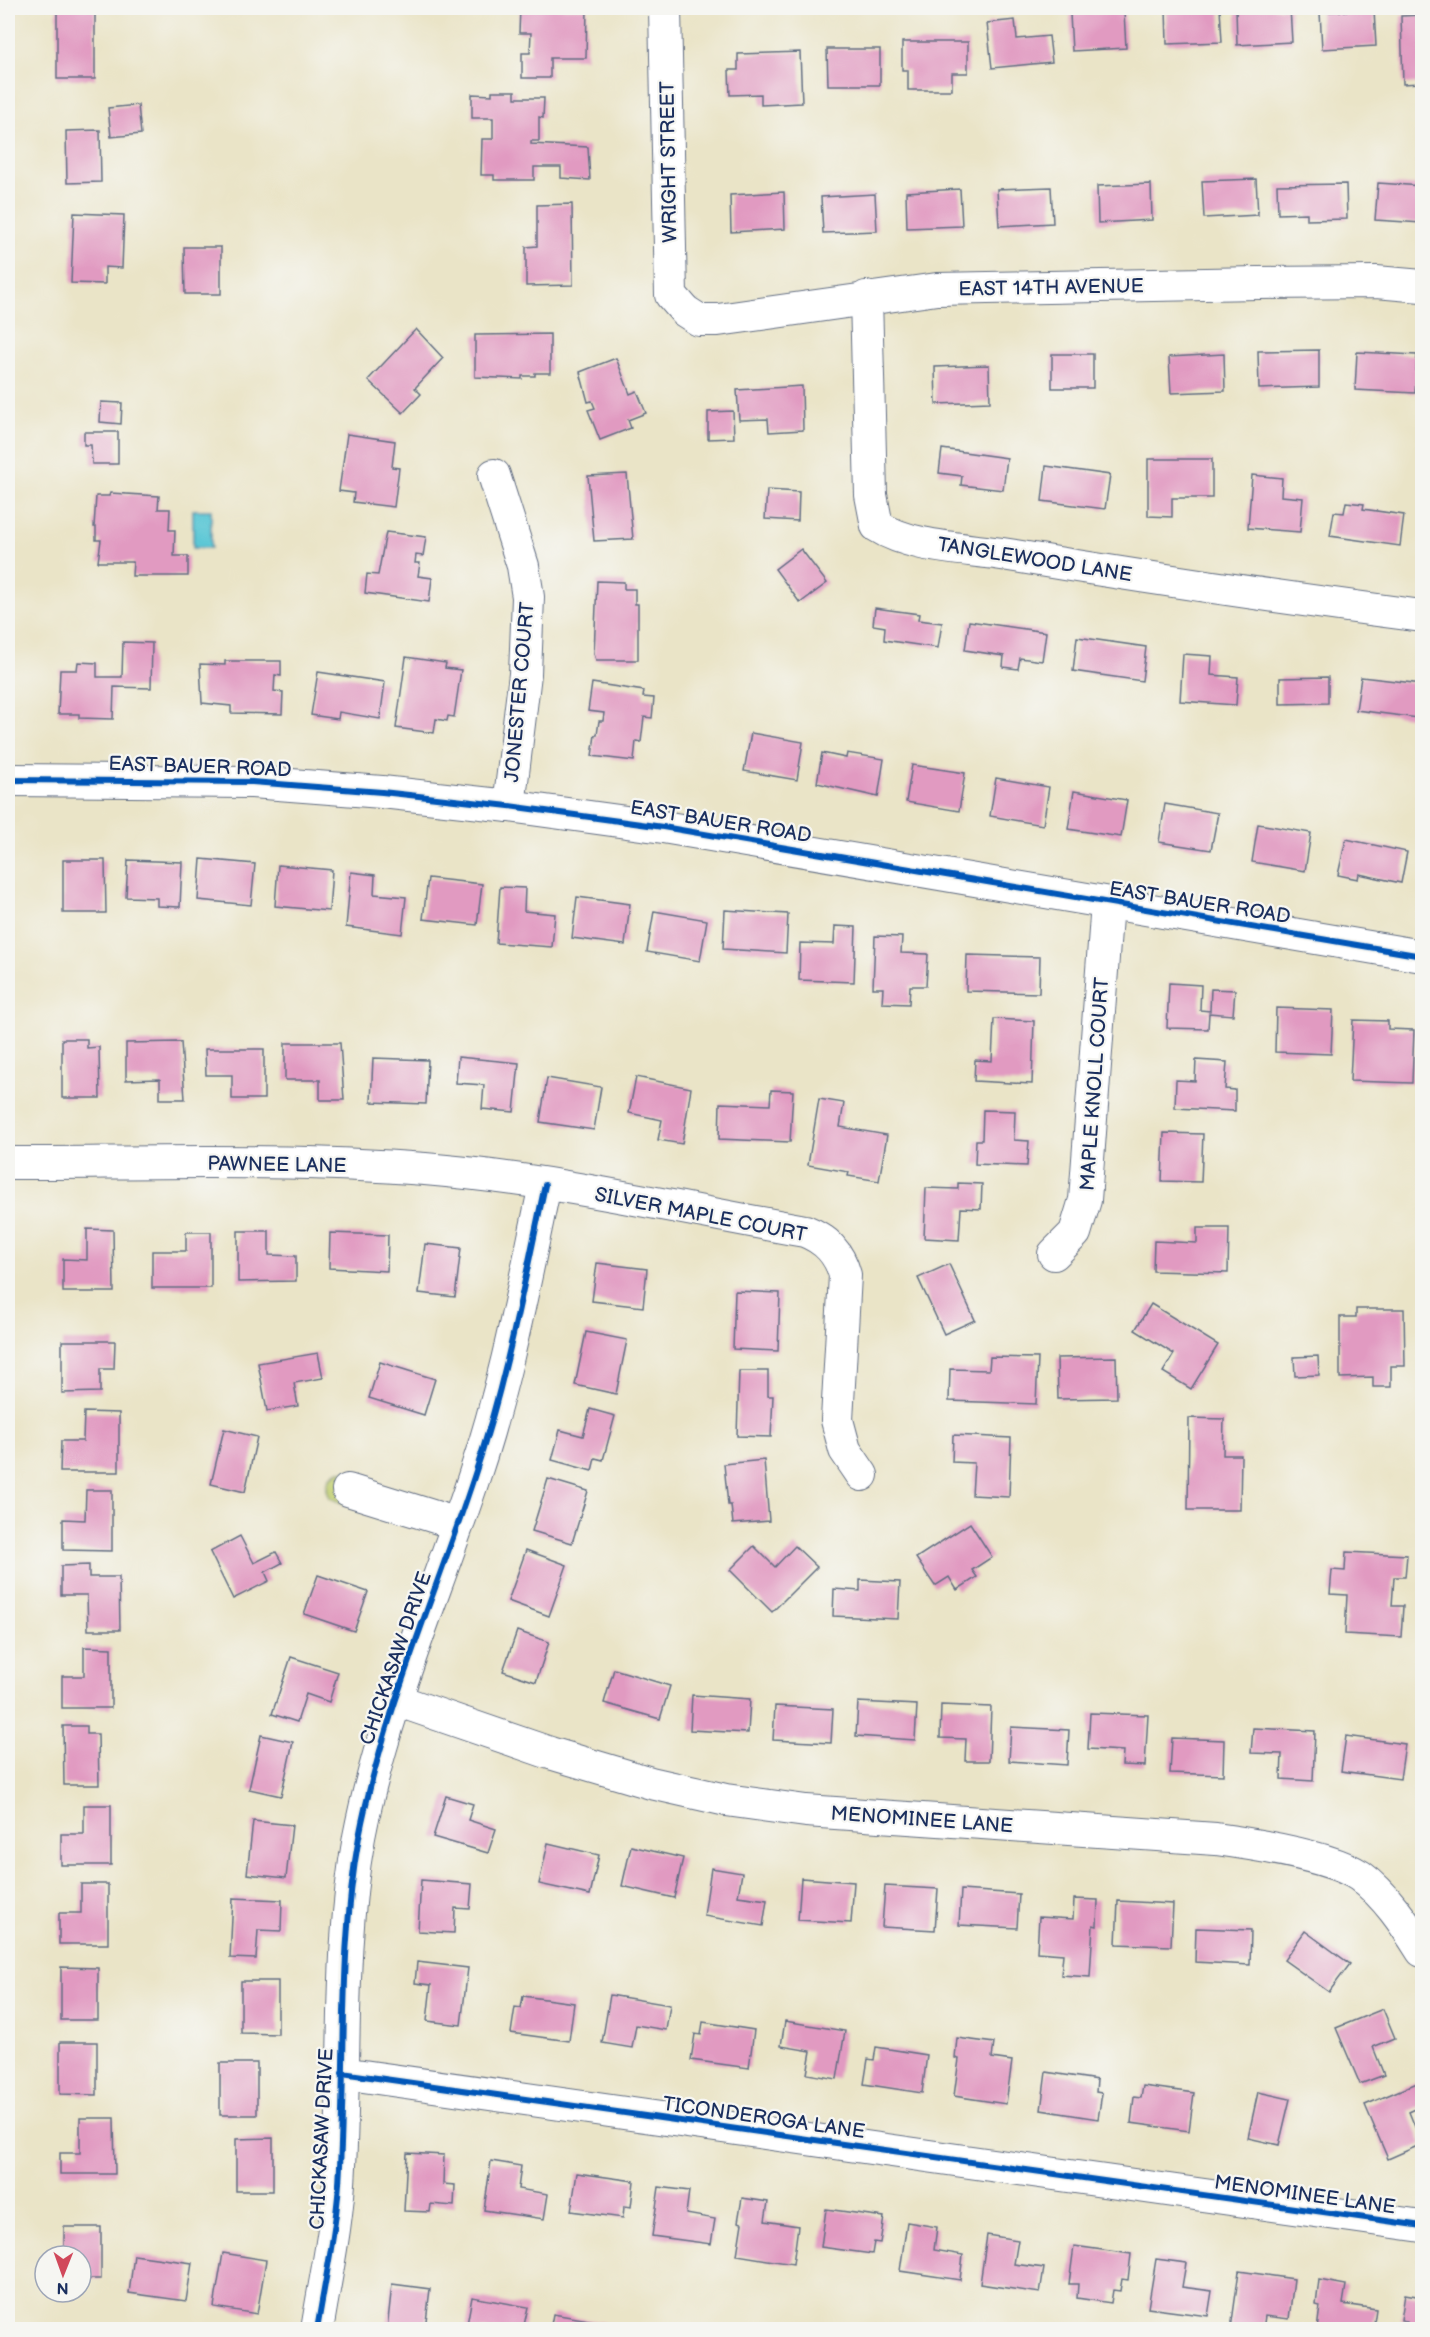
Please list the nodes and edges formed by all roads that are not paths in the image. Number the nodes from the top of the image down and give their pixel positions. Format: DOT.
graph roads {
  1 [pos="665,8"];
  2 [pos="1422,285"];
  3 [pos="866,297"];
  4 [pos="685,311"];
  5 [pos="494,475"];
  6 [pos="1422,616"];
  7 [pos="8,780"];
  8 [pos="508,806"];
  9 [pos="1107,903"];
  10 [pos="1422,956"];
  11 [pos="8,1162"];
  12 [pos="545,1185"];
  13 [pos="1054,1254"];
  14 [pos="862,1475"];
  15 [pos="348,1490"];
  16 [pos="458,1524"];
  17 [pos="396,1700"];
  18 [pos="1422,1951"];
  19 [pos="342,2073"];
  20 [pos="1182,2193"];
  21 [pos="1422,2226"];
  22 [pos="317,2330"];
  1 -- 4 [label="street, WRIGHT STREET"];
  2 -- 3 [label="street, EAST 14TH AVENUE"];
  3 -- 4 [label="street, EAST 14TH AVENUE"];
  3 -- 6 [label="street, TANGLEWOOD LANE"];
  5 -- 8 [label="street, JONESTER COURT"];
  7 -- 8 [label="street, EAST BAUER ROAD"];
  8 -- 9 [label="street, EAST BAUER ROAD"];
  9 -- 10 [label="street, EAST BAUER ROAD"];
  9 -- 13 [label="street, MAPLE KNOLL COURT"];
  11 -- 12 [label="street, PAWNEE LANE"];
  12 -- 14 [label="street, SILVER MAPLE COURT"];
  12 -- 16 [label="street, CHICKASAW DRIVE"];
  15 -- 16 [label="street"];
  16 -- 17 [label="street, CHICKASAW DRIVE"];
  17 -- 18 [label="street, MENOMINEE LANE"];
  17 -- 19 [label="street, CHICKASAW DRIVE"];
  19 -- 20 [label="street, TICONDEROGA LANE"];
  19 -- 22 [label="street, CHICKASAW DRIVE"];
  20 -- 21 [label="street, MENOMINEE LANE"];
}
